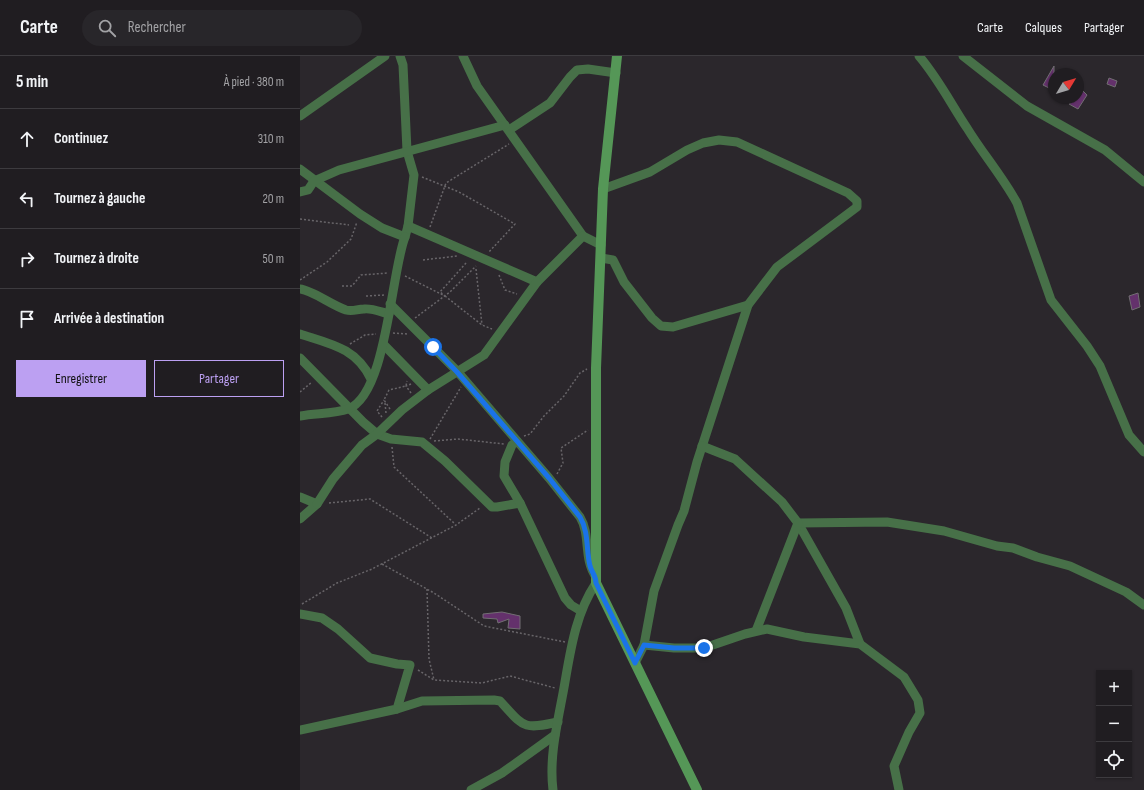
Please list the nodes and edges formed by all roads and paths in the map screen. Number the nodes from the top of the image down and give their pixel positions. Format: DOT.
graph roads {
  1 [pos="385,56"];
  2 [pos="400,56"];
  3 [pos="408,56"];
  4 [pos="463,56"];
  5 [pos="617,56"];
  6 [pos="919,56"];
  7 [pos="963,56"];
  8 [pos="403,65"];
  9 [pos="616,73"];
  10 [pos="300,116"];
  11 [pos="507,127"];
  12 [pos="512,142"];
  13 [pos="407,152"];
  14 [pos="300,169"];
  15 [pos="418,175"];
  16 [pos="314,181"];
  17 [pos="1144,182"];
  18 [pos="603,190"];
  19 [pos="300,192"];
  20 [pos="360,214"];
  21 [pos="300,219"];
  22 [pos="515,224"];
  23 [pos="349,225"];
  24 [pos="408,226"];
  25 [pos="428,234"];
  26 [pos="583,236"];
  27 [pos="405,237"];
  28 [pos="601,246"];
  29 [pos="474,254"];
  30 [pos="459,256"];
  31 [pos="601,258"];
  32 [pos="423,260"];
  33 [pos="493,263"];
  34 [pos="476,269"];
  35 [pos="397,272"];
  36 [pos="300,280"];
  37 [pos="537,282"];
  38 [pos="342,286"];
  39 [pos="300,289"];
  40 [pos="450,292"];
  41 [pos="392,294"];
  42 [pos="366,296"];
  43 [pos="444,296"];
  44 [pos="526,297"];
  45 [pos="390,304"];
  46 [pos="748,305"];
  47 [pos="389,314"];
  48 [pos="409,322"];
  49 [pos="482,325"];
  50 [pos="501,333"];
  51 [pos="300,334"];
  52 [pos="384,345"];
  53 [pos="300,358"];
  54 [pos="596,364"];
  55 [pos="410,372"];
  56 [pos="457,372"];
  57 [pos="318,377"];
  58 [pos="371,380"];
  59 [pos="465,380"];
  60 [pos="428,390"];
  61 [pos="300,392"];
  62 [pos="384,400"];
  63 [pos="349,408"];
  64 [pos="301,414"];
  65 [pos="392,416"];
  66 [pos="384,420"];
  67 [pos="596,425"];
  68 [pos="377,434"];
  69 [pos="391,439"];
  70 [pos="517,441"];
  71 [pos="702,446"];
  72 [pos="1144,452"];
  73 [pos="552,482"];
  74 [pos="300,498"];
  75 [pos="520,503"];
  76 [pos="317,504"];
  77 [pos="487,504"];
  78 [pos="300,519"];
  79 [pos="798,523"];
  80 [pos="456,525"];
  81 [pos="432,538"];
  82 [pos="382,564"];
  83 [pos="596,580"];
  84 [pos="427,589"];
  85 [pos="302,604"];
  86 [pos="1144,605"];
  87 [pos="581,611"];
  88 [pos="300,614"];
  89 [pos="756,632"];
  90 [pos="572,643"];
  91 [pos="860,644"];
  92 [pos="644,645"];
  93 [pos="635,663"];
  94 [pos="410,665"];
  95 [pos="434,680"];
  96 [pos="564,690"];
  97 [pos="397,709"];
  98 [pos="558,722"];
  99 [pos="300,730"];
  100 [pos="555,735"];
  101 [pos="552,780"];
  102 [pos="471,790"];
  103 [pos="553,790"];
  104 [pos="557,790"];
  105 [pos="697,790"];
  106 [pos="899,790"];
  1 -- 10 [label="street"];
  2 -- 8 [label="street"];
  3 -- 8 [label="street"];
  4 -- 11 [label="street"];
  5 -- 9 [label="street"];
  6 -- 72 [label="street"];
  7 -- 17 [label="street"];
  8 -- 13 [label="street"];
  9 -- 11 [label="street"];
  9 -- 18 [label="street"];
  11 -- 13 [label="street"];
  11 -- 26 [label="street"];
  12 -- 25 [label="path"];
  13 -- 16 [label="street"];
  13 -- 24 [label="street"];
  14 -- 16 [label="street"];
  15 -- 22 [label="path"];
  16 -- 19 [label="street"];
  16 -- 20 [label="street"];
  18 -- 28 [label="street"];
  18 -- 46 [label="street"];
  20 -- 27 [label="street"];
  20 -- 36 [label="path"];
  21 -- 23 [label="path"];
  24 -- 25 [label="street"];
  24 -- 27 [label="street"];
  25 -- 29 [label="street"];
  26 -- 28 [label="street"];
  26 -- 37 [label="street"];
  27 -- 35 [label="street"];
  28 -- 31 [label="street"];
  29 -- 33 [label="street"];
  29 -- 43 [label="path"];
  30 -- 32 [label="path"];
  31 -- 46 [label="street"];
  31 -- 54 [label="street"];
  33 -- 37 [label="street"];
  33 -- 44 [label="path"];
  34 -- 49 [label="path"];
  35 -- 38 [label="path"];
  35 -- 41 [label="street"];
  35 -- 43 [label="path"];
  37 -- 44 [label="street"];
  39 -- 47 [label="street"];
  40 -- 43 [label="path"];
  41 -- 42 [label="path"];
  41 -- 45 [label="street"];
  43 -- 48 [label="path"];
  43 -- 49 [label="path"];
  44 -- 50 [label="street"];
  45 -- 47 [label="street"];
  45 -- 48 [label="street"];
  46 -- 71 [label="street"];
  47 -- 52 [label="street"];
  48 -- 56 [label="street"];
  49 -- 50 [label="path"];
  50 -- 56 [label="street"];
  51 -- 58 [label="street"];
  52 -- 55 [label="street"];
  52 -- 58 [label="street"];
  53 -- 57 [label="street"];
  54 -- 67 [label="street"];
  54 -- 70 [label="path"];
  55 -- 60 [label="street"];
  55 -- 62 [label="path"];
  56 -- 59 [label="street"];
  56 -- 60 [label="street"];
  57 -- 61 [label="path"];
  57 -- 63 [label="street"];
  58 -- 63 [label="street"];
  59 -- 70 [label="street"];
  59 -- 70 [label="path"];
  60 -- 65 [label="street"];
  62 -- 65 [label="path"];
  62 -- 65 [label="path"];
  62 -- 66 [label="path"];
  63 -- 64 [label="street"];
  63 -- 68 [label="street"];
  65 -- 68 [label="street"];
  67 -- 73 [label="path"];
  67 -- 83 [label="street"];
  68 -- 69 [label="street"];
  68 -- 76 [label="street"];
  69 -- 77 [label="street"];
  69 -- 80 [label="path"];
  70 -- 73 [label="street"];
  70 -- 75 [label="street"];
  71 -- 79 [label="street"];
  71 -- 92 [label="street"];
  73 -- 83 [label="street"];
  74 -- 76 [label="street"];
  75 -- 77 [label="street"];
  75 -- 87 [label="street"];
  76 -- 78 [label="street"];
  76 -- 81 [label="path"];
  77 -- 80 [label="path"];
  79 -- 86 [label="street"];
  79 -- 89 [label="street"];
  79 -- 91 [label="street"];
  80 -- 81 [label="path"];
  81 -- 82 [label="path"];
  82 -- 84 [label="path"];
  82 -- 85 [label="path"];
  83 -- 87 [label="street"];
  83 -- 93 [label="street"];
  84 -- 90 [label="path"];
  84 -- 95 [label="path"];
  87 -- 90 [label="street"];
  88 -- 94 [label="street"];
  89 -- 91 [label="street"];
  89 -- 92 [label="street"];
  90 -- 96 [label="street"];
  91 -- 106 [label="street"];
  92 -- 93 [label="street"];
  93 -- 105 [label="street"];
  94 -- 95 [label="path"];
  94 -- 97 [label="street"];
  95 -- 96 [label="path"];
  96 -- 98 [label="street"];
  97 -- 98 [label="street"];
  97 -- 99 [label="street"];
  98 -- 100 [label="street"];
  100 -- 101 [label="street"];
  100 -- 102 [label="street"];
  101 -- 103 [label="street"];
  101 -- 104 [label="street"];
}
